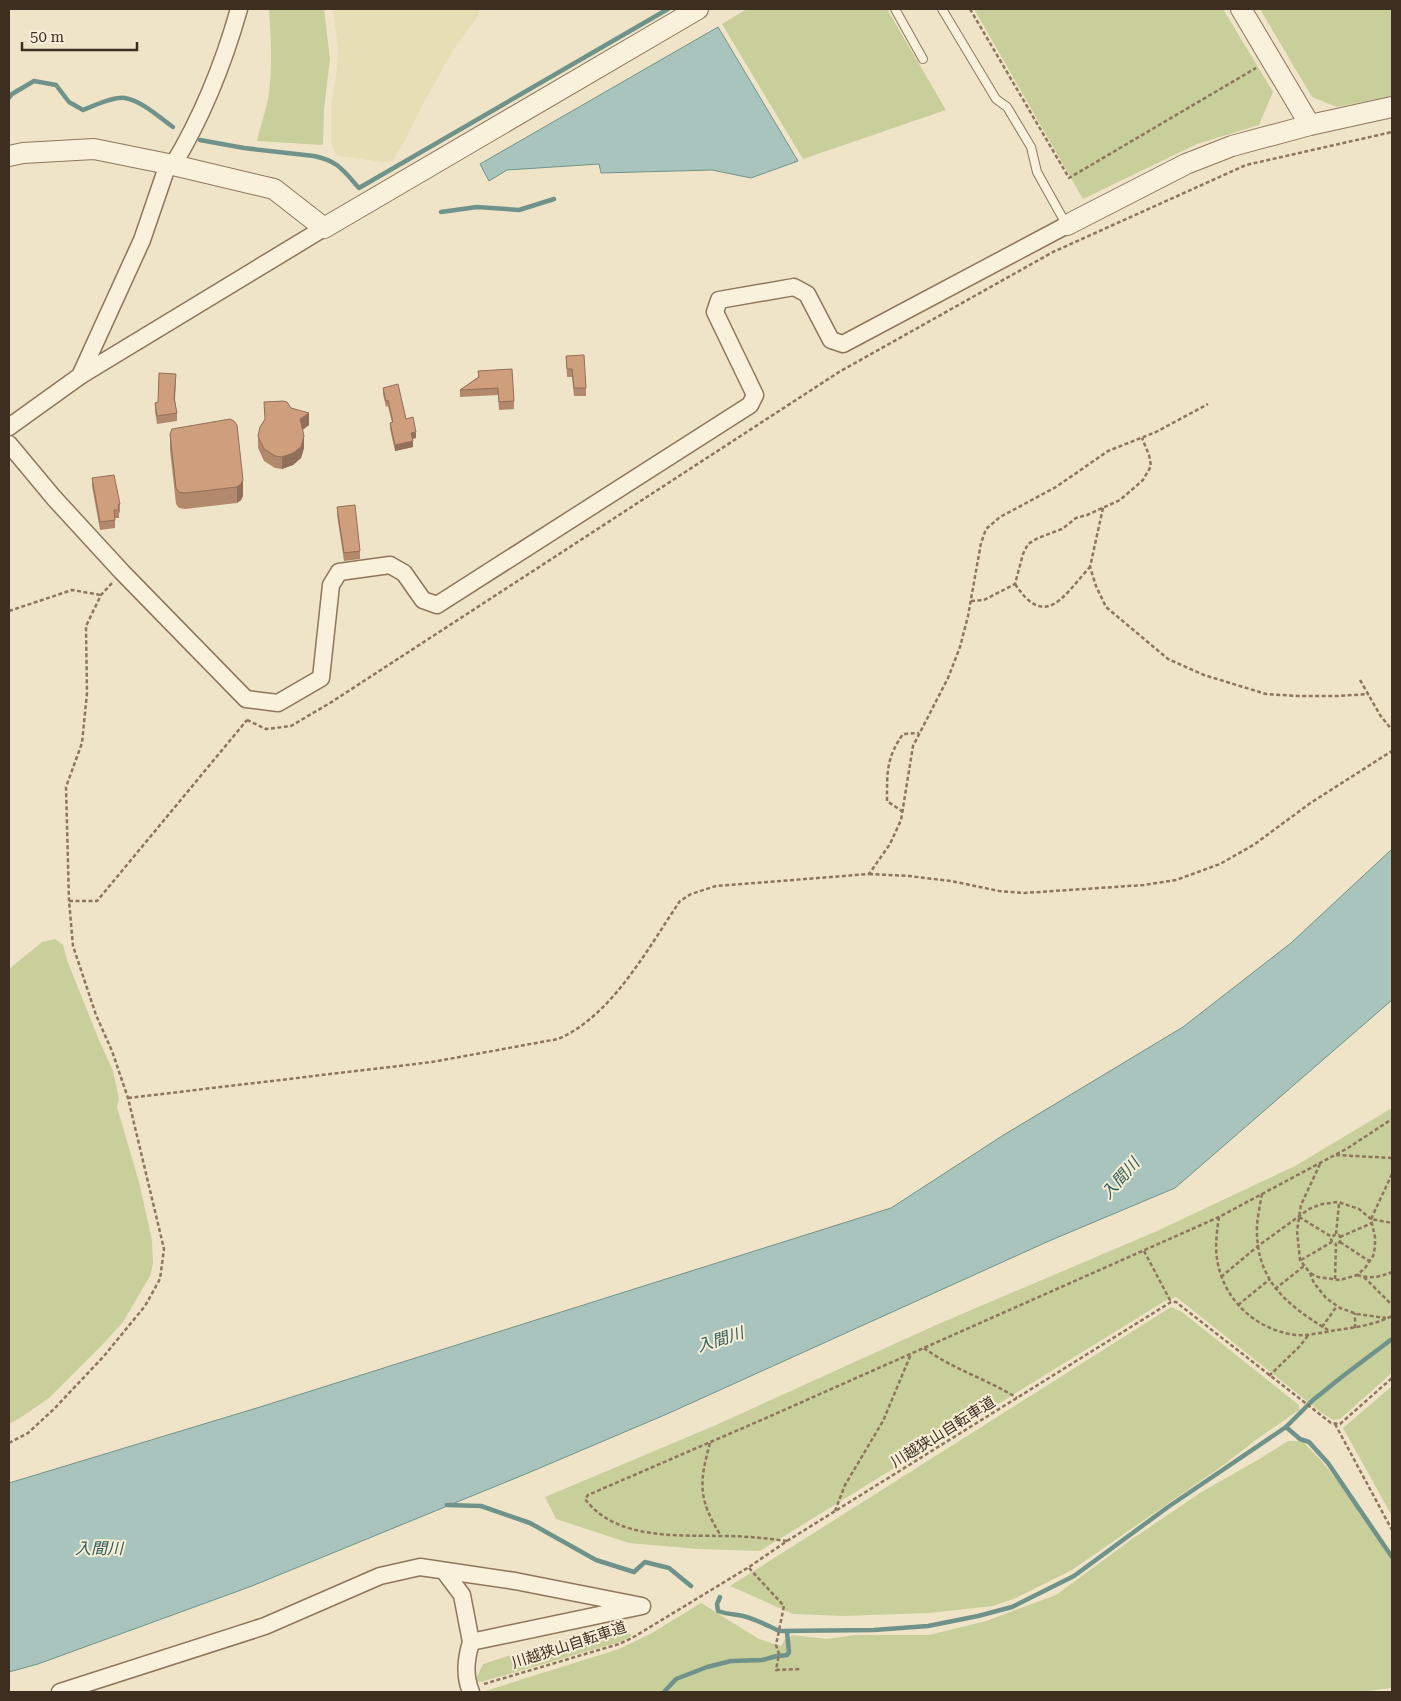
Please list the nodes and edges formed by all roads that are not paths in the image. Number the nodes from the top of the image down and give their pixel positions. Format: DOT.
graph roads {
  1 [pos="240,9"];
  2 [pos="698,9"];
  3 [pos="895,9"];
  4 [pos="942,9"];
  5 [pos="1241,9"];
  6 [pos="923,59"];
  7 [pos="1392,107"];
  8 [pos="1310,126"];
  9 [pos="9,156"];
  10 [pos="170,164"];
  11 [pos="1067,225"];
  12 [pos="324,228"];
  13 [pos="80,376"];
  14 [pos="9,427"];
  15 [pos="9,444"];
  16 [pos="444,1571"];
  17 [pos="471,1642"];
  18 [pos="470,1690"];
  19 [pos="60,1692"];
  1 -- 10 [label="street"];
  2 -- 12 [label="street"];
  3 -- 6 [label="lane"];
  4 -- 11 [label="lane"];
  5 -- 8 [label="street"];
  7 -- 8 [label="street"];
  8 -- 11 [label="street"];
  9 -- 10 [label="street"];
  10 -- 12 [label="street"];
  10 -- 13 [label="street"];
  11 -- 15 [label="street"];
  12 -- 13 [label="street"];
  13 -- 14 [label="street"];
  16 -- 17 [label="street"];
  16 -- 17 [label="street"];
  16 -- 19 [label="street"];
  17 -- 18 [label="street"];
}
